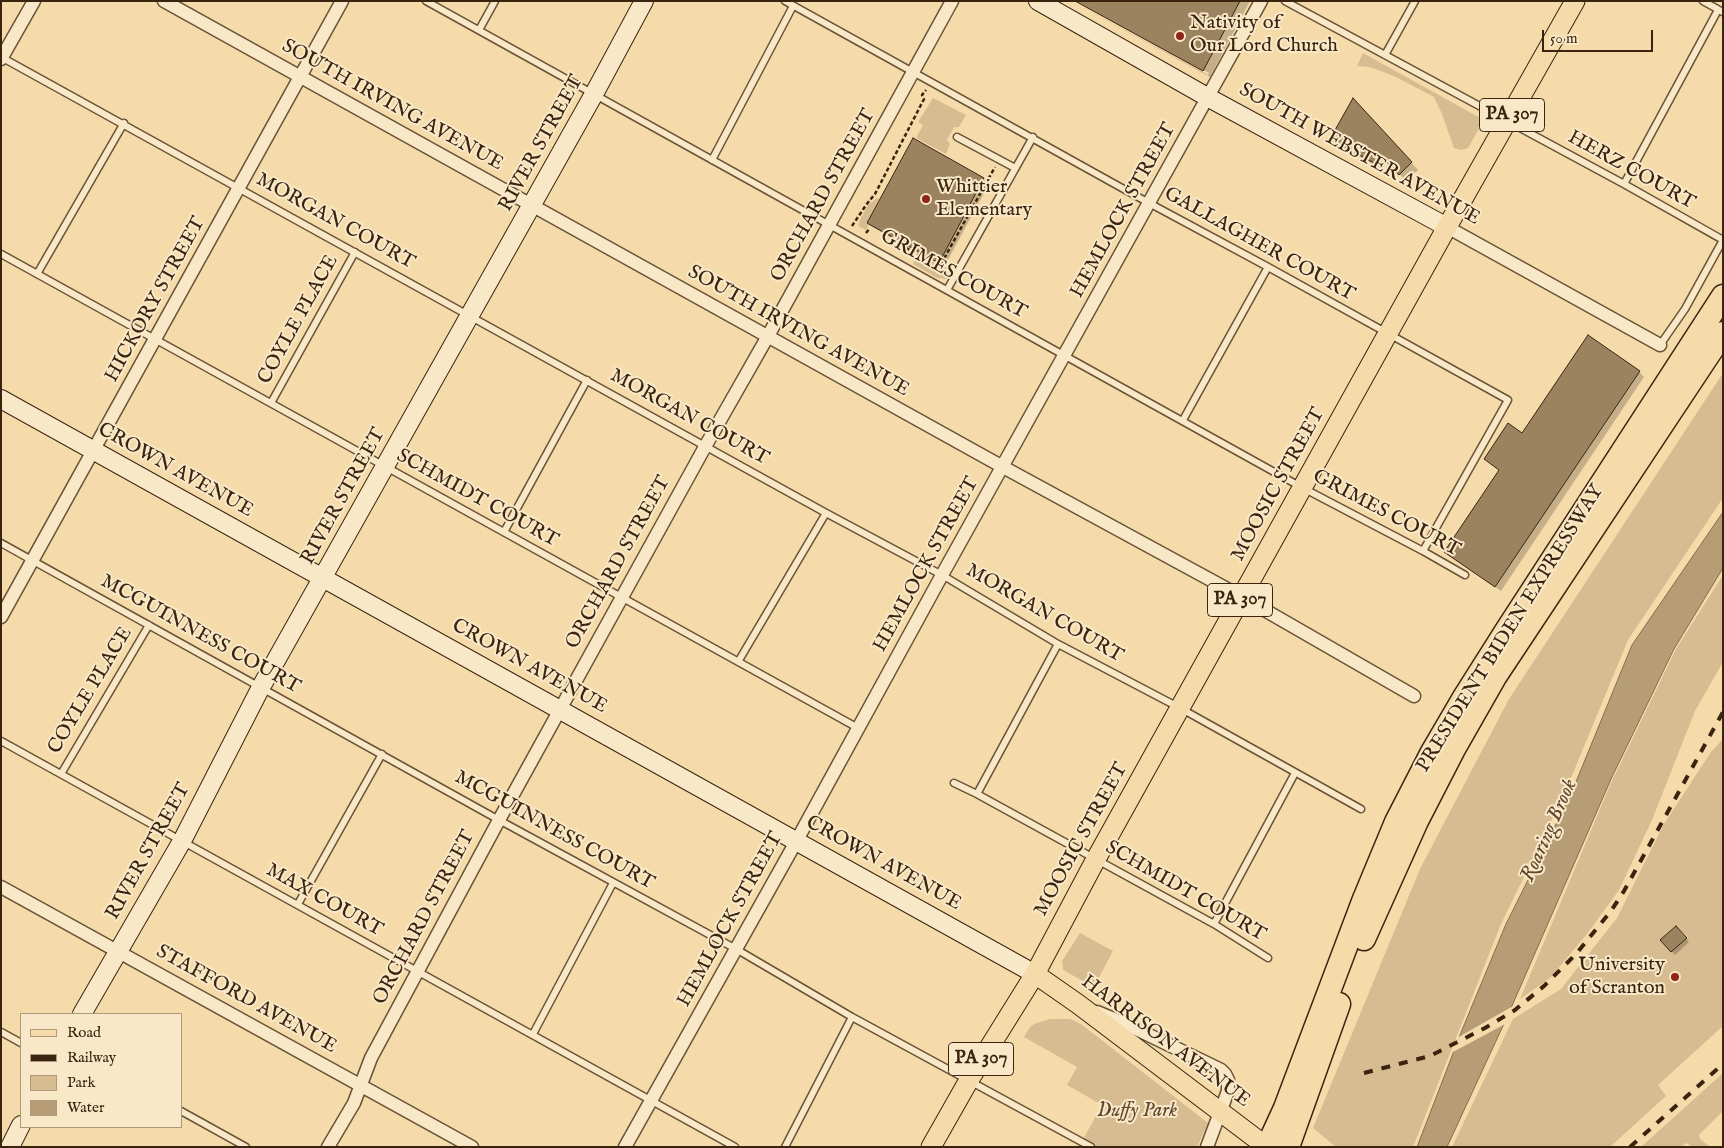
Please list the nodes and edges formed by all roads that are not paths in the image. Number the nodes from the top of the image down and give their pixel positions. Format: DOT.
graph roads {
  1 [pos="34,1"];
  2 [pos="164,1"];
  3 [pos="342,1"];
  4 [pos="426,1"];
  5 [pos="495,1"];
  6 [pos="644,1"];
  7 [pos="785,1"];
  8 [pos="952,1"];
  9 [pos="1038,1"];
  10 [pos="1261,1"];
  11 [pos="1285,1"];
  12 [pos="1415,1"];
  13 [pos="1575,1"];
  14 [pos="1703,1"];
  15 [pos="793,6"];
  16 [pos="1720,11"];
  17 [pos="479,30"];
  18 [pos="1385,55"];
  19 [pos="2,58"];
  20 [pos="914,73"];
  21 [pos="301,78"];
  22 [pos="594,94"];
  23 [pos="1209,98"];
  24 [pos="1507,122"];
  25 [pos="124,123"];
  26 [pos="958,137"];
  27 [pos="1033,138"];
  28 [pos="712,160"];
  29 [pos="1015,168"];
  30 [pos="1624,184"];
  31 [pos="240,188"];
  32 [pos="1148,203"];
  33 [pos="531,206"];
  34 [pos="829,225"];
  35 [pos="1447,227"];
  36 [pos="1723,240"];
  37 [pos="355,252"];
  38 [pos="1,254"];
  39 [pos="1268,267"];
  40 [pos="37,274"];
  41 [pos="947,290"];
  42 [pos="1723,296"];
  43 [pos="470,315"];
  44 [pos="1723,333"];
  45 [pos="1389,334"];
  46 [pos="768,336"];
  47 [pos="156,339"];
  48 [pos="1660,345"];
  49 [pos="1064,355"];
  50 [pos="587,380"];
  51 [pos="1,399"];
  52 [pos="271,403"];
  53 [pos="1183,420"];
  54 [pos="706,445"];
  55 [pos="94,450"];
  56 [pos="386,467"];
  57 [pos="1003,467"];
  58 [pos="1304,488"];
  59 [pos="826,513"];
  60 [pos="504,532"];
  61 [pos="1,543"];
  62 [pos="1423,551"];
  63 [pos="32,560"];
  64 [pos="942,575"];
  65 [pos="1465,575"];
  66 [pos="324,578"];
  67 [pos="622,597"];
  68 [pos="1242,597"];
  69 [pos="1,617"];
  70 [pos="149,625"];
  71 [pos="1058,644"];
  72 [pos="738,662"];
  73 [pos="261,687"];
  74 [pos="1414,696"];
  75 [pos="1180,708"];
  76 [pos="560,709"];
  77 [pos="858,728"];
  78 [pos="1,741"];
  79 [pos="382,754"];
  80 [pos="1295,773"];
  81 [pos="61,774"];
  82 [pos="954,783"];
  83 [pos="978,794"];
  84 [pos="1361,808"];
  85 [pos="499,820"];
  86 [pos="797,840"];
  87 [pos="182,841"];
  88 [pos="1096,859"];
  89 [pos="613,883"];
  90 [pos="1,887"];
  91 [pos="298,904"];
  92 [pos="1214,924"];
  93 [pos="736,949"];
  94 [pos="118,951"];
  95 [pos="1268,958"];
  96 [pos="417,972"];
  97 [pos="1035,974"];
  98 [pos="1078,1004"];
  99 [pos="83,1013"];
  100 [pos="852,1017"];
  101 [pos="1,1032"];
  102 [pos="533,1034"];
  103 [pos="20,1042"];
  104 [pos="969,1080"];
  105 [pos="361,1085"];
  106 [pos="652,1101"];
  107 [pos="182,1112"];
  108 [pos="1221,1112"];
  109 [pos="20,1127"];
  110 [pos="1088,1146"];
  111 [pos="10,1147"];
  112 [pos="246,1147"];
  113 [pos="328,1147"];
  114 [pos="472,1147"];
  115 [pos="625,1147"];
  116 [pos="735,1147"];
  117 [pos="785,1147"];
  118 [pos="931,1147"];
  119 [pos="1207,1147"];
  120 [pos="1267,1147"];
  121 [pos="1288,1147"];
  1 -- 19 [label="street"];
  2 -- 21 [label="street, SOUTH IRVING AVENUE"];
  3 -- 21 [label="street, HICKORY STREET"];
  4 -- 17 [label="lane, GRIMES COURT"];
  5 -- 17 [label="lane"];
  6 -- 22 [label="main road, RIVER STREET"];
  7 -- 15 [label="lane, GALLAGHER COURT"];
  8 -- 20 [label="street, ORCHARD STREET"];
  9 -- 23 [label="main road, SOUTH WEBSTER AVENUE"];
  10 -- 23 [label="street, HEMLOCK STREET"];
  11 -- 18 [label="lane, HERZ COURT"];
  12 -- 18 [label="lane"];
  13 -- 24 [label="main road, MOOSIC STREET / PA 307"];
  14 -- 16 [label="lane"];
  15 -- 20 [label="lane, GALLAGHER COURT"];
  15 -- 28 [label="lane"];
  16 -- 30 [label="lane"];
  17 -- 22 [label="lane, GRIMES COURT"];
  18 -- 24 [label="lane, HERZ COURT"];
  19 -- 25 [label="lane, MORGAN COURT"];
  20 -- 27 [label="lane, GALLAGHER COURT"];
  20 -- 34 [label="street, ORCHARD STREET"];
  21 -- 31 [label="street, HICKORY STREET"];
  21 -- 33 [label="street, SOUTH IRVING AVENUE"];
  22 -- 28 [label="lane, GRIMES COURT"];
  22 -- 33 [label="main road, RIVER STREET"];
  23 -- 32 [label="street, HEMLOCK STREET"];
  23 -- 35 [label="main road, SOUTH WEBSTER AVENUE"];
  24 -- 30 [label="lane, HERZ COURT"];
  24 -- 35 [label="main road, MOOSIC STREET / PA 307"];
  25 -- 31 [label="lane, MORGAN COURT"];
  25 -- 40 [label="lane"];
  26 -- 29 [label="lane"];
  27 -- 29 [label="lane"];
  27 -- 32 [label="lane, GALLAGHER COURT"];
  28 -- 34 [label="lane, GRIMES COURT"];
  29 -- 41 [label="lane"];
  30 -- 36 [label="lane, HERZ COURT"];
  31 -- 37 [label="lane, MORGAN COURT"];
  31 -- 47 [label="street, HICKORY STREET"];
  32 -- 39 [label="lane, GALLAGHER COURT"];
  32 -- 49 [label="street, HEMLOCK STREET"];
  33 -- 43 [label="main road, RIVER STREET"];
  33 -- 46 [label="street, SOUTH IRVING AVENUE"];
  34 -- 41 [label="lane, GRIMES COURT"];
  34 -- 46 [label="street, ORCHARD STREET"];
  35 -- 45 [label="main road, MOOSIC STREET / PA 307"];
  35 -- 48 [label="street, SOUTH WEBSTER AVENUE"];
  36 -- 48 [label="lane"];
  37 -- 43 [label="lane, MORGAN COURT"];
  37 -- 52 [label="lane, COYLE PLACE"];
  38 -- 40 [label="lane, SCHMIDT COURT"];
  39 -- 45 [label="lane, GALLAGHER COURT"];
  39 -- 53 [label="lane"];
  40 -- 47 [label="lane, SCHMIDT COURT"];
  41 -- 49 [label="lane, GRIMES COURT"];
  42 -- 120 [label="highway, PRESIDENT BIDEN EXPRESSWAY"];
  43 -- 50 [label="lane, MORGAN COURT"];
  43 -- 56 [label="main road, RIVER STREET"];
  44 -- 121 [label="highway, PRESIDENT BIDEN EXPRESSWAY"];
  45 -- 58 [label="main road, MOOSIC STREET / PA 307"];
  45 -- 62 [label="lane, GALLAGHER COURT"];
  46 -- 54 [label="street, ORCHARD STREET"];
  46 -- 57 [label="street, SOUTH IRVING AVENUE"];
  47 -- 52 [label="lane, SCHMIDT COURT"];
  47 -- 55 [label="street, HICKORY STREET"];
  49 -- 53 [label="lane, GRIMES COURT"];
  49 -- 57 [label="street, HEMLOCK STREET"];
  50 -- 54 [label="lane, MORGAN COURT"];
  50 -- 60 [label="lane"];
  51 -- 55 [label="main road, CROWN AVENUE"];
  52 -- 56 [label="lane, SCHMIDT COURT"];
  53 -- 58 [label="lane, GRIMES COURT"];
  54 -- 59 [label="lane, MORGAN COURT"];
  54 -- 67 [label="street, ORCHARD STREET"];
  55 -- 63 [label="street, HICKORY STREET"];
  55 -- 66 [label="main road, CROWN AVENUE"];
  56 -- 60 [label="lane, SCHMIDT COURT"];
  56 -- 66 [label="main road, RIVER STREET"];
  57 -- 64 [label="street, HEMLOCK STREET"];
  57 -- 68 [label="street, SOUTH IRVING AVENUE"];
  58 -- 62 [label="lane, GRIMES COURT"];
  58 -- 68 [label="main road, MOOSIC STREET / PA 307"];
  59 -- 64 [label="lane, MORGAN COURT"];
  59 -- 72 [label="lane"];
  60 -- 67 [label="lane, SCHMIDT COURT"];
  61 -- 63 [label="lane, MCGUINNESS COURT"];
  62 -- 65 [label="lane, GRIMES COURT"];
  63 -- 69 [label="street, HICKORY STREET"];
  63 -- 70 [label="lane, MCGUINNESS COURT"];
  64 -- 71 [label="lane, MORGAN COURT"];
  64 -- 77 [label="street, HEMLOCK STREET"];
  66 -- 73 [label="main road, RIVER STREET"];
  66 -- 76 [label="main road, CROWN AVENUE"];
  67 -- 72 [label="lane, SCHMIDT COURT"];
  67 -- 76 [label="street, ORCHARD STREET"];
  68 -- 74 [label="street, SOUTH IRVING AVENUE"];
  68 -- 75 [label="main road, MOOSIC STREET / PA 307"];
  70 -- 73 [label="lane, MCGUINNESS COURT"];
  70 -- 81 [label="lane, COYLE PLACE"];
  71 -- 75 [label="lane, MORGAN COURT"];
  71 -- 83 [label="lane"];
  72 -- 77 [label="lane, SCHMIDT COURT"];
  73 -- 79 [label="lane, MCGUINNESS COURT"];
  73 -- 87 [label="main road, RIVER STREET"];
  75 -- 80 [label="lane, MORGAN COURT"];
  75 -- 88 [label="main road, MOOSIC STREET / PA 307"];
  76 -- 85 [label="street, ORCHARD STREET"];
  76 -- 86 [label="main road, CROWN AVENUE"];
  77 -- 86 [label="street, HEMLOCK STREET"];
  78 -- 81 [label="lane, MAX COURT"];
  79 -- 85 [label="lane, MCGUINNESS COURT"];
  79 -- 91 [label="lane"];
  80 -- 84 [label="lane, MORGAN COURT"];
  80 -- 92 [label="lane"];
  81 -- 87 [label="lane, MAX COURT"];
  82 -- 83 [label="lane, SCHMIDT COURT"];
  83 -- 88 [label="lane, SCHMIDT COURT"];
  85 -- 89 [label="lane, MCGUINNESS COURT"];
  85 -- 96 [label="street, ORCHARD STREET"];
  86 -- 93 [label="street, HEMLOCK STREET"];
  86 -- 97 [label="main road, CROWN AVENUE"];
  87 -- 91 [label="lane, MAX COURT"];
  87 -- 94 [label="main road, RIVER STREET"];
  88 -- 92 [label="lane, SCHMIDT COURT"];
  88 -- 97 [label="main road, MOOSIC STREET / PA 307"];
  89 -- 93 [label="lane, MCGUINNESS COURT"];
  89 -- 102 [label="lane"];
  90 -- 94 [label="street, STAFFORD AVENUE"];
  91 -- 96 [label="lane, MAX COURT"];
  92 -- 95 [label="lane, SCHMIDT COURT"];
  93 -- 100 [label="lane, MCGUINNESS COURT"];
  93 -- 106 [label="street, HEMLOCK STREET"];
  94 -- 99 [label="main road, RIVER STREET"];
  94 -- 105 [label="street, STAFFORD AVENUE"];
  96 -- 102 [label="lane, MAX COURT"];
  96 -- 105 [label="street, ORCHARD STREET"];
  97 -- 98 [label="main road, HARRISON AVENUE"];
  97 -- 104 [label="main road, MOOSIC STREET / PA 307"];
  98 -- 108 [label="main road, HARRISON AVENUE"];
  98 -- 108 [label="street"];
  100 -- 104 [label="lane, MCGUINNESS COURT"];
  100 -- 117 [label="lane"];
  101 -- 103 [label="lane"];
  102 -- 106 [label="lane, MAX COURT"];
  104 -- 110 [label="lane, MCGUINNESS COURT"];
  104 -- 118 [label="main road, MOOSIC STREET / PA 307"];
  105 -- 113 [label="street, ORCHARD STREET"];
  105 -- 114 [label="street, STAFFORD AVENUE"];
  106 -- 115 [label="street, HEMLOCK STREET"];
  106 -- 116 [label="lane, MAX COURT"];
  107 -- 112 [label="lane"];
  108 -- 119 [label="street"];
  108 -- 120 [label="main road, HARRISON AVENUE"];
  109 -- 111 [label="main road"];
}
